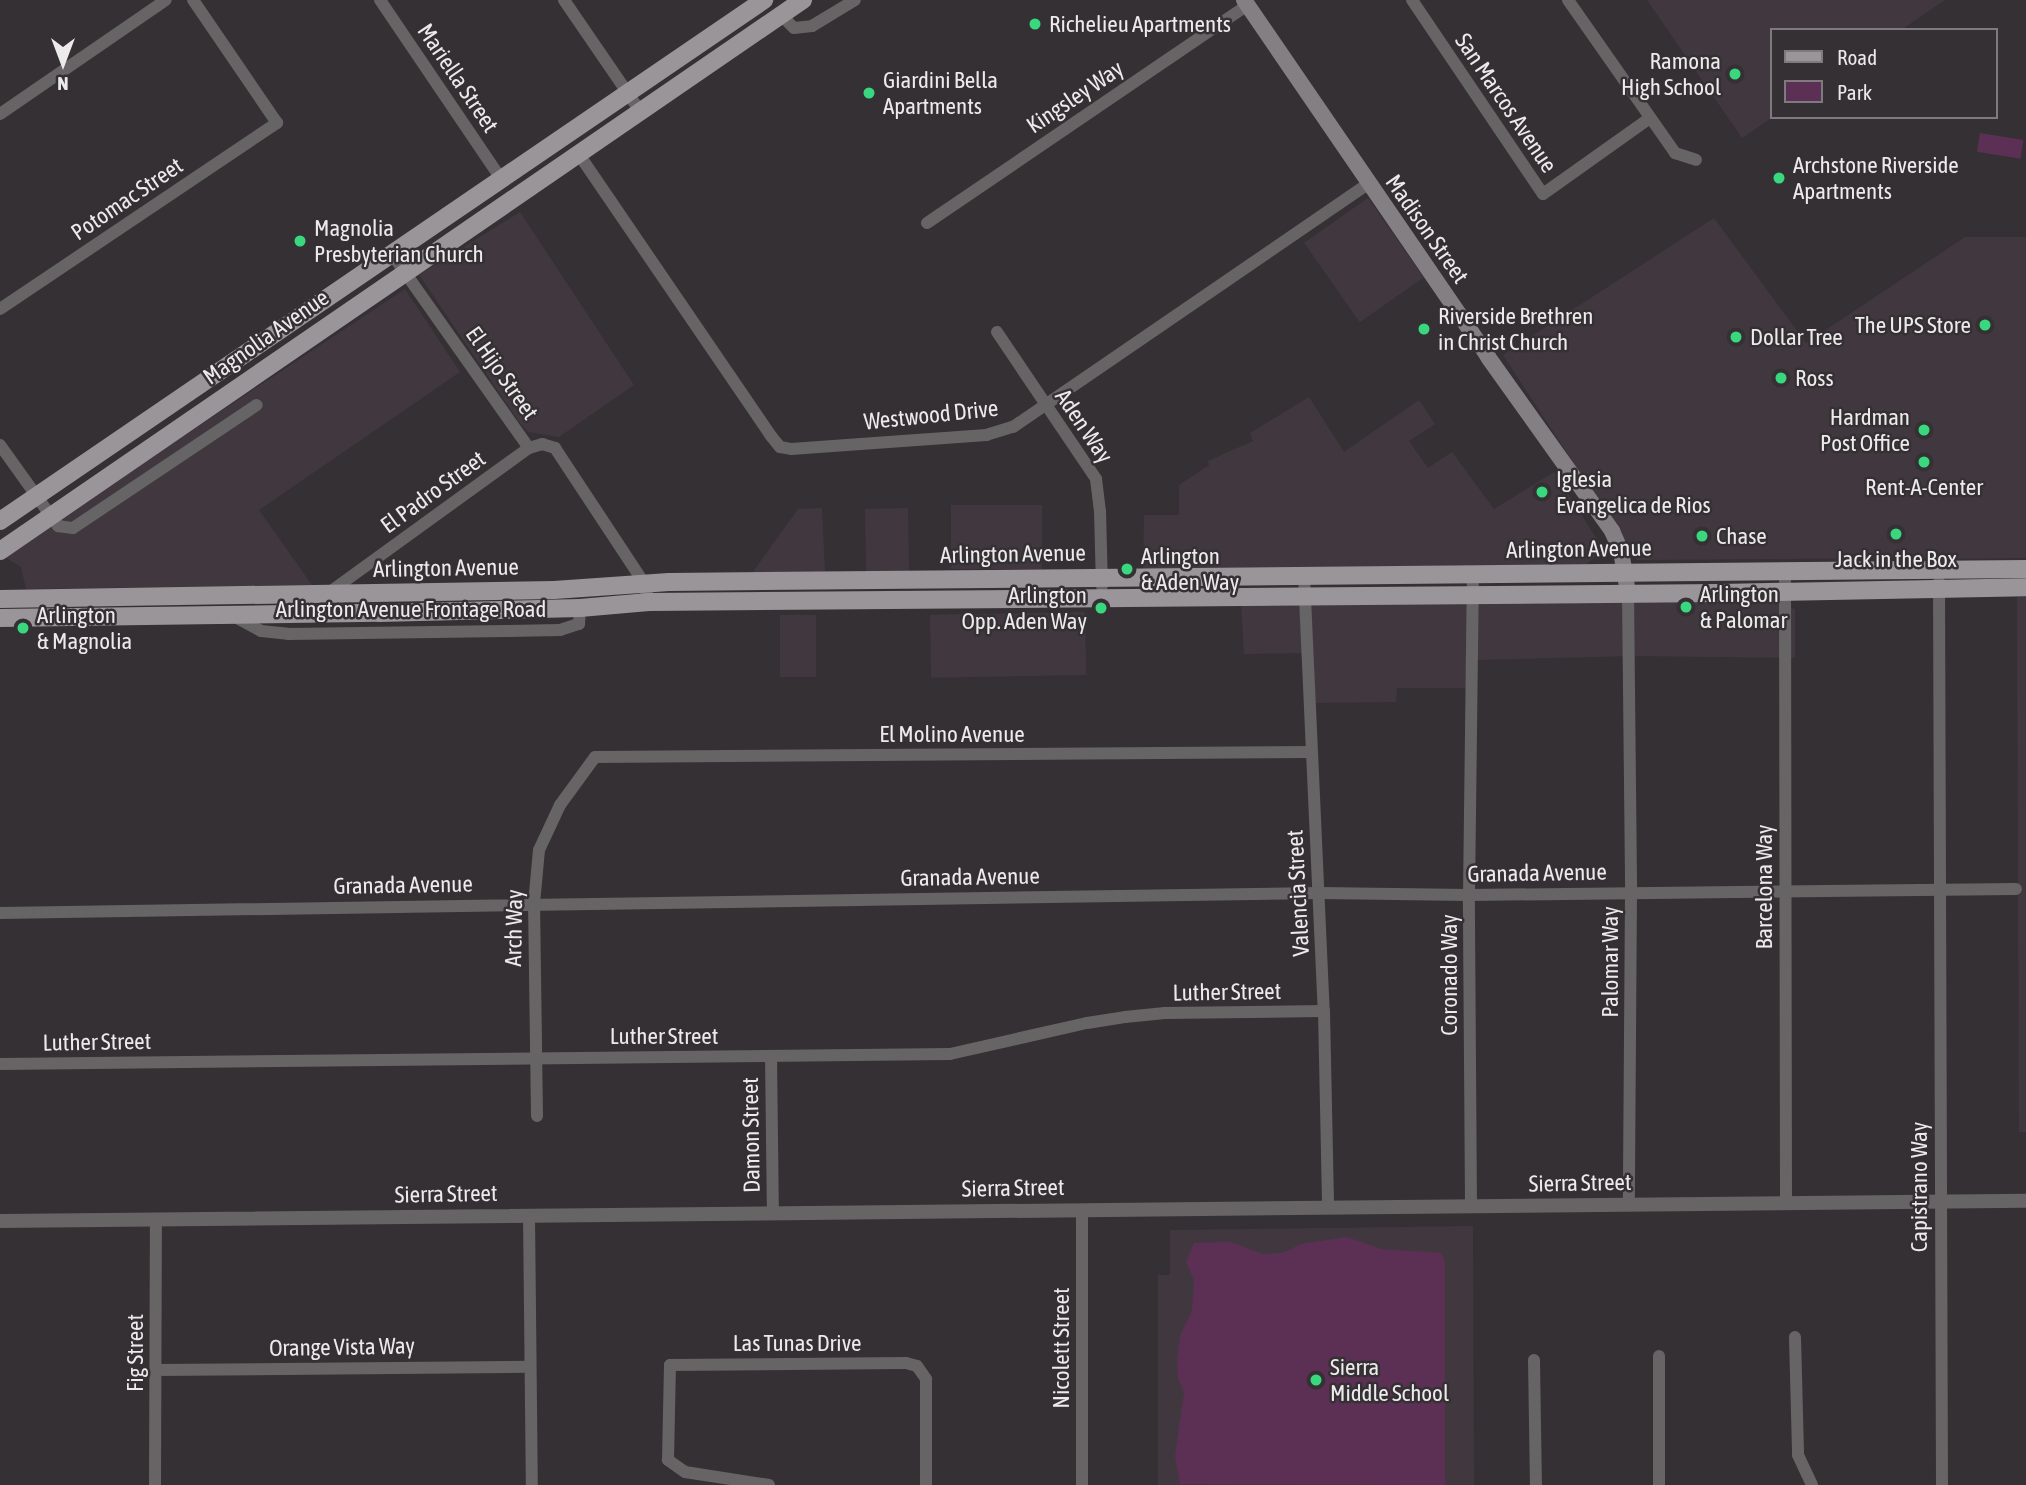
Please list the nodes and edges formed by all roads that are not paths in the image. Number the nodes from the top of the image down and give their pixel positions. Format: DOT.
graph roads {
  1 [pos="166,0"];
  2 [pos="193,0"];
  3 [pos="380,0"];
  4 [pos="565,0"];
  5 [pos="764,0"];
  6 [pos="803,0"];
  7 [pos="855,0"];
  8 [pos="1412,0"];
  9 [pos="1568,0"];
  10 [pos="1246,3"];
  11 [pos="781,15"];
  12 [pos="628,93"];
  13 [pos="640,111"];
  14 [pos="0,114"];
  15 [pos="1650,118"];
  16 [pos="578,153"];
  17 [pos="1696,160"];
  18 [pos="501,179"];
  19 [pos="1368,184"];
  20 [pos="927,223"];
  21 [pos="393,254"];
  22 [pos="405,270"];
  23 [pos="0,309"];
  24 [pos="997,332"];
  25 [pos="257,405"];
  26 [pos="1046,407"];
  27 [pos="0,445"];
  28 [pos="529,448"];
  29 [pos="34,498"];
  30 [pos="49,517"];
  31 [pos="0,521"];
  32 [pos="0,551"];
  33 [pos="2026,569"];
  34 [pos="1785,571"];
  35 [pos="1625,572"];
  36 [pos="1304,576"];
  37 [pos="1102,578"];
  38 [pos="1939,579"];
  39 [pos="644,583"];
  40 [pos="1473,585"];
  41 [pos="2026,587"];
  42 [pos="1785,591"];
  43 [pos="1629,593"];
  44 [pos="327,594"];
  45 [pos="1304,596"];
  46 [pos="1102,597"];
  47 [pos="0,599"];
  48 [pos="649,602"];
  49 [pos="580,608"];
  50 [pos="379,613"];
  51 [pos="231,615"];
  52 [pos="0,618"];
  53 [pos="379,633"];
  54 [pos="1311,752"];
  55 [pos="595,757"];
  56 [pos="2016,889"];
  57 [pos="1785,890"];
  58 [pos="1941,890"];
  59 [pos="1320,893"];
  60 [pos="1631,893"];
  61 [pos="1469,895"];
  62 [pos="534,904"];
  63 [pos="0,913"];
  64 [pos="1324,1011"];
  65 [pos="771,1056"];
  66 [pos="534,1057"];
  67 [pos="0,1064"];
  68 [pos="537,1116"];
  69 [pos="2026,1201"];
  70 [pos="1939,1202"];
  71 [pos="1786,1203"];
  72 [pos="1629,1205"];
  73 [pos="1471,1206"];
  74 [pos="1328,1208"];
  75 [pos="1082,1210"];
  76 [pos="773,1213"];
  77 [pos="529,1215"];
  78 [pos="0,1221"];
  79 [pos="156,1221"];
  80 [pos="1795,1337"];
  81 [pos="1660,1356"];
  82 [pos="1534,1360"];
  83 [pos="529,1367"];
  84 [pos="156,1370"];
  85 [pos="155,1485"];
  86 [pos="532,1485"];
  87 [pos="769,1485"];
  88 [pos="926,1485"];
  89 [pos="1082,1485"];
  90 [pos="1536,1485"];
  91 [pos="1659,1485"];
  92 [pos="1812,1485"];
  93 [pos="1942,1485"];
  1 -- 14 [label="street"];
  2 -- 23 [label="street, Potomac Street"];
  3 -- 18 [label="street, Mariella Street"];
  4 -- 12 [label="street"];
  5 -- 12 [label="main road, Magnolia Avenue"];
  6 -- 11 [label="main road, Magnolia Avenue"];
  7 -- 11 [label="street"];
  8 -- 15 [label="street, San Marcos Avenue"];
  9 -- 15 [label="street"];
  10 -- 19 [label="main road, Madison Street"];
  10 -- 20 [label="street, Kingsley Way"];
  11 -- 13 [label="main road, Magnolia Avenue"];
  12 -- 13 [label="street"];
  12 -- 18 [label="main road, Magnolia Avenue"];
  13 -- 16 [label="main road, Magnolia Avenue"];
  15 -- 17 [label="street"];
  16 -- 22 [label="main road, Magnolia Avenue"];
  16 -- 26 [label="street, Westwood Drive"];
  18 -- 21 [label="main road, Magnolia Avenue"];
  19 -- 26 [label="street, Westwood Drive"];
  19 -- 35 [label="main road, Madison Street"];
  21 -- 22 [label="street, El Hijo Street"];
  21 -- 29 [label="main road, Magnolia Avenue"];
  22 -- 28 [label="street, El Hijo Street"];
  22 -- 30 [label="main road, Magnolia Avenue"];
  24 -- 26 [label="street, Aden Way"];
  25 -- 30 [label="street"];
  26 -- 37 [label="street, Aden Way"];
  27 -- 29 [label="street"];
  28 -- 39 [label="street, El Hijo Street"];
  28 -- 44 [label="street, El Padro Street"];
  29 -- 30 [label="street"];
  29 -- 31 [label="main road, Magnolia Avenue"];
  30 -- 32 [label="main road, Magnolia Avenue"];
  33 -- 38 [label="main road, Arlington Avenue"];
  34 -- 35 [label="main road, Arlington Avenue"];
  34 -- 38 [label="main road, Arlington Avenue"];
  34 -- 42 [label="street, Barcelona Way"];
  35 -- 40 [label="main road, Arlington Avenue"];
  35 -- 43 [label="main road, Madison Street"];
  36 -- 37 [label="main road, Arlington Avenue"];
  36 -- 40 [label="main road, Arlington Avenue"];
  36 -- 45 [label="street, Valencia Street"];
  37 -- 39 [label="main road, Arlington Avenue"];
  37 -- 46 [label="street, Aden Way"];
  38 -- 41 [label="main road, Arlington Avenue"];
  38 -- 42 [label="main road, Arlington Avenue"];
  38 -- 58 [label="street, Capistrano Way"];
  39 -- 44 [label="main road, Arlington Avenue"];
  39 -- 48 [label="street, El Hijo Street"];
  40 -- 43 [label="main road, Arlington Avenue"];
  40 -- 45 [label="main road, Arlington Avenue"];
  40 -- 61 [label="street, Coronado Way"];
  42 -- 43 [label="main road, Arlington Avenue"];
  42 -- 57 [label="street, Barcelona Way"];
  43 -- 60 [label="street, Palomar Way"];
  44 -- 47 [label="main road, Arlington Avenue"];
  45 -- 46 [label="main road, Arlington Avenue"];
  45 -- 54 [label="street, Valencia Street"];
  46 -- 48 [label="main road, Arlington Avenue"];
  48 -- 49 [label="main road, Arlington Avenue"];
  49 -- 50 [label="main road, Arlington Avenue"];
  49 -- 53 [label="street, Arlington Avenue Frontage Road"];
  50 -- 51 [label="main road, Arlington Avenue"];
  50 -- 53 [label="street"];
  51 -- 52 [label="main road, Arlington Avenue"];
  51 -- 53 [label="street, Arlington Avenue Frontage Road"];
  54 -- 55 [label="street, El Molino Avenue"];
  54 -- 59 [label="street, Valencia Street"];
  55 -- 62 [label="street, Arch Way"];
  56 -- 58 [label="street"];
  57 -- 58 [label="street, Granada Avenue"];
  57 -- 60 [label="street, Granada Avenue"];
  57 -- 71 [label="street, Barcelona Way"];
  58 -- 70 [label="street, Capistrano Way"];
  59 -- 61 [label="street, Granada Avenue"];
  59 -- 62 [label="street, Granada Avenue"];
  59 -- 64 [label="street, Valencia Street"];
  60 -- 61 [label="street, Granada Avenue"];
  60 -- 72 [label="street, Palomar Way"];
  61 -- 73 [label="street, Coronado Way"];
  62 -- 63 [label="street, Granada Avenue"];
  62 -- 66 [label="street, Arch Way"];
  64 -- 65 [label="street, Luther Street"];
  64 -- 74 [label="street, Valencia Street"];
  65 -- 66 [label="street, Luther Street"];
  65 -- 76 [label="street, Damon Street"];
  66 -- 67 [label="street, Luther Street"];
  66 -- 68 [label="street, Arch Way"];
  69 -- 70 [label="street, Sierra Street"];
  70 -- 71 [label="street, Sierra Street"];
  70 -- 93 [label="street, Capistrano Way"];
  71 -- 72 [label="street, Sierra Street"];
  72 -- 73 [label="street, Sierra Street"];
  73 -- 74 [label="street, Sierra Street"];
  74 -- 75 [label="street, Sierra Street"];
  75 -- 76 [label="street, Sierra Street"];
  75 -- 89 [label="street, Nicolett Street"];
  76 -- 77 [label="street, Sierra Street"];
  77 -- 79 [label="street, Sierra Street"];
  77 -- 83 [label="street"];
  78 -- 79 [label="street, Sierra Street"];
  79 -- 84 [label="street, Fig Street"];
  80 -- 92 [label="street"];
  81 -- 91 [label="street"];
  82 -- 90 [label="street"];
  83 -- 84 [label="street, Orange Vista Way"];
  83 -- 86 [label="street"];
  84 -- 85 [label="street, Fig Street"];
  87 -- 88 [label="street, Las Tunas Drive"];
}
